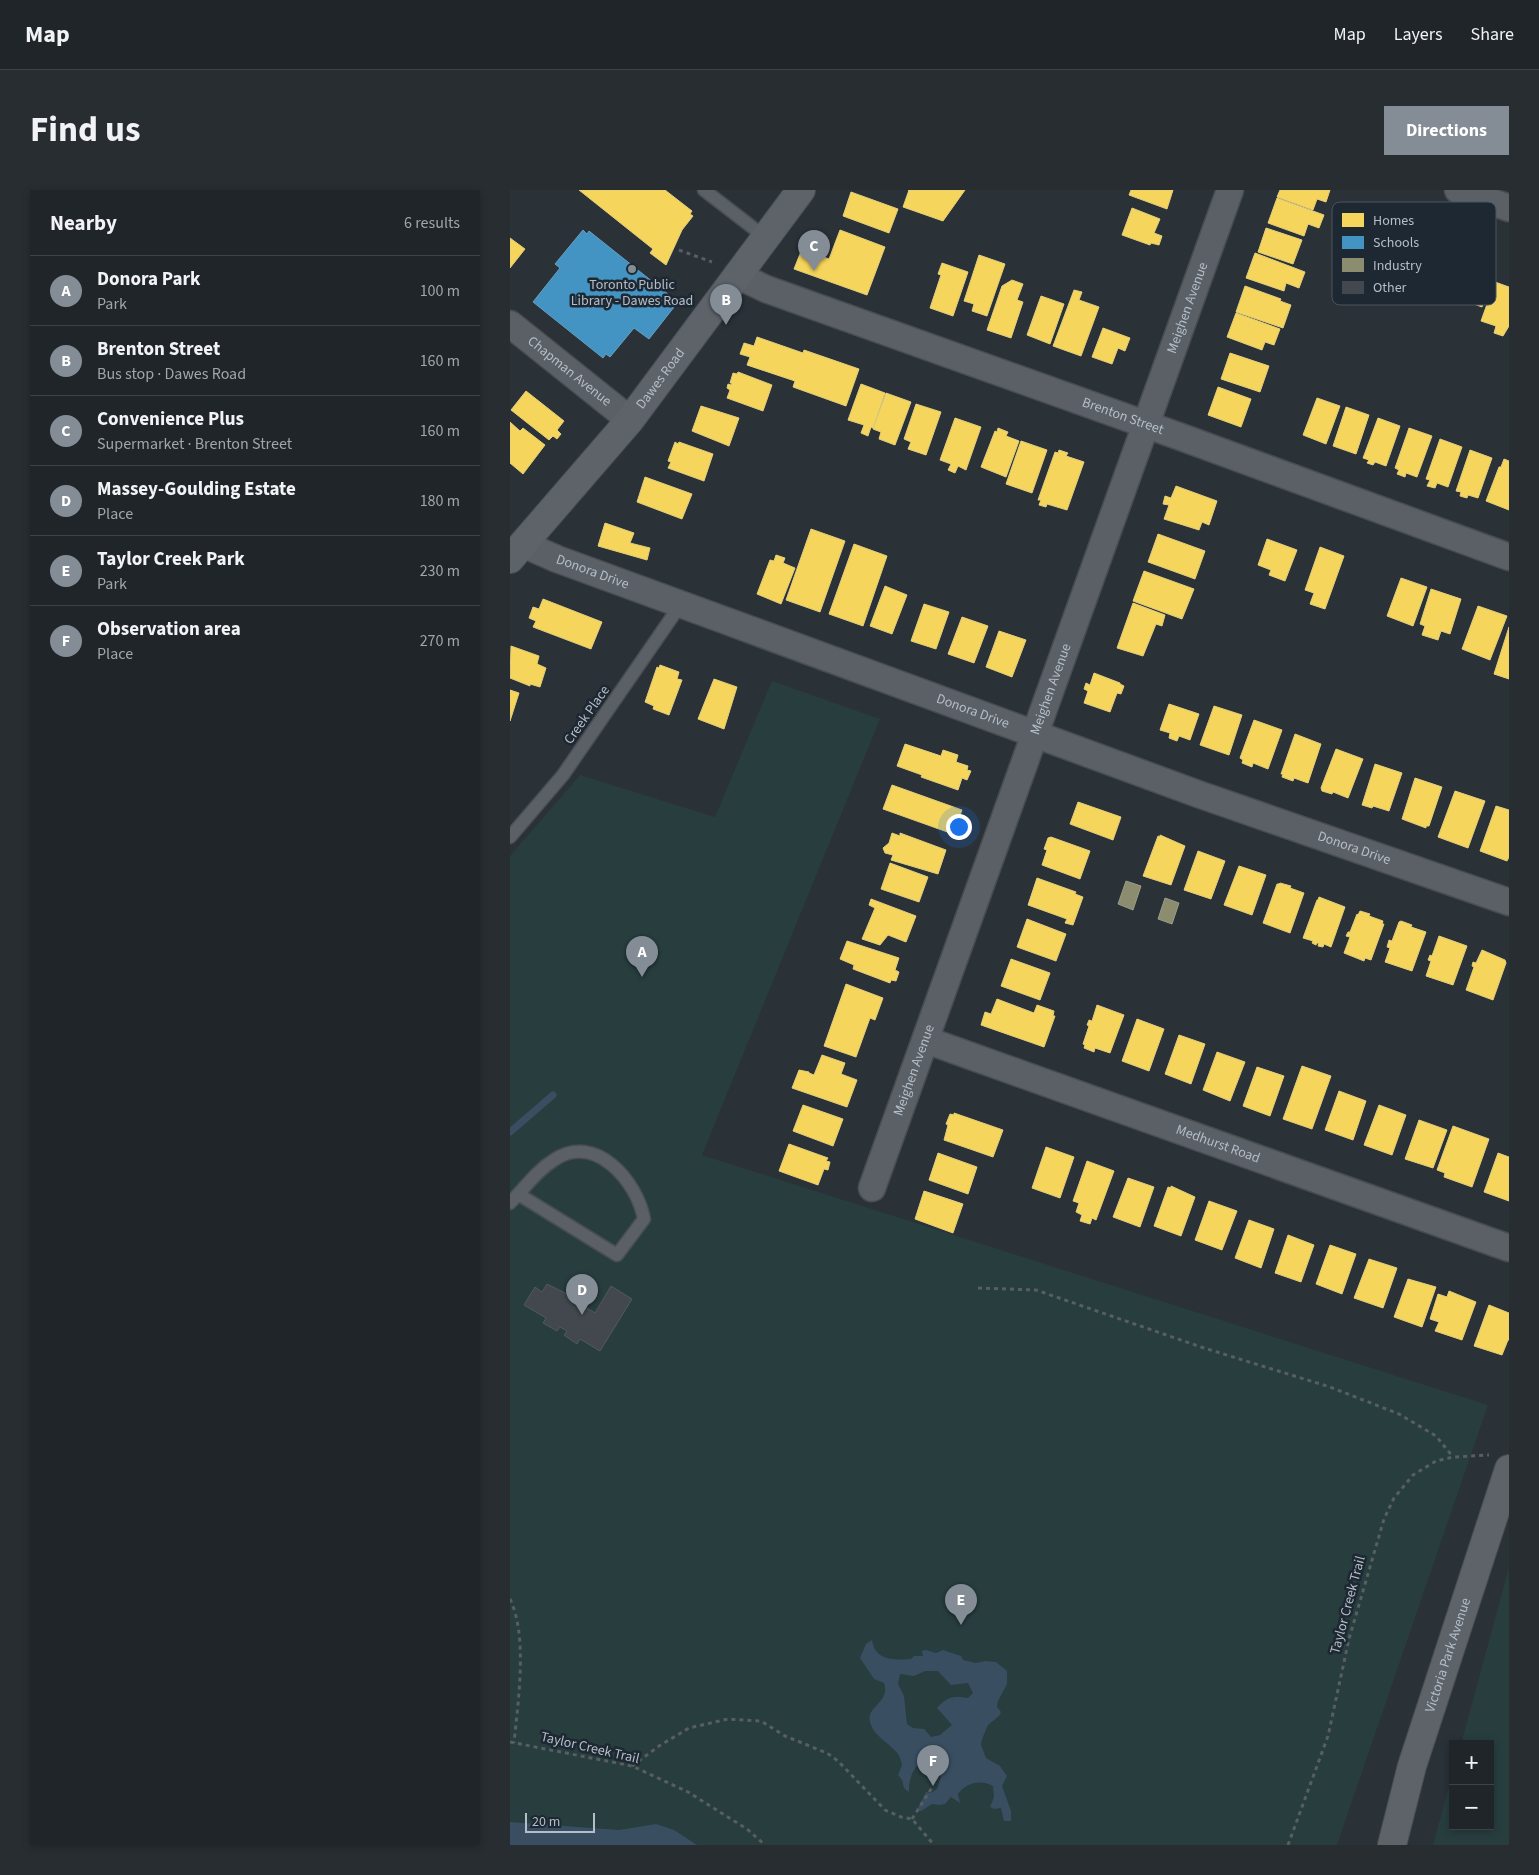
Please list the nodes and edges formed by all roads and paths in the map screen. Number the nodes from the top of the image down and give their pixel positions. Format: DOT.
graph roads {
  1 [pos="704,190"];
  2 [pos="800,190"];
  3 [pos="1230,190"];
  4 [pos="1458,190"];
  5 [pos="1492,202"];
  6 [pos="1496,203"];
  7 [pos="1509,208"];
  8 [pos="765,237"];
  9 [pos="679,250"];
  10 [pos="712,262"];
  11 [pos="737,275"];
  12 [pos="510,324"];
  13 [pos="630,420"];
  14 [pos="1145,425"];
  15 [pos="516,552"];
  16 [pos="1509,557"];
  17 [pos="681,604"];
  18 [pos="1036,734"];
  19 [pos="510,837"];
  20 [pos="1509,902"];
  21 [pos="926,1040"];
  22 [pos="872,1188"];
  23 [pos="514,1198"];
  24 [pos="1509,1248"];
  25 [pos="978,1288"];
  26 [pos="1453,1457"];
  27 [pos="1502,1463"];
  28 [pos="510,1599"];
  29 [pos="512,1743"];
  30 [pos="632,1766"];
  31 [pos="933,1786"];
  32 [pos="912,1819"];
  33 [pos="765,1845"];
  34 [pos="934,1845"];
  35 [pos="1288,1845"];
  36 [pos="1392,1845"];
  1 -- 8 [label="lane"];
  2 -- 8 [label="street, Dawes Road"];
  3 -- 14 [label="street, Meighen Avenue"];
  4 -- 5 [label="street"];
  6 -- 7 [label="street"];
  8 -- 11 [label="street, Dawes Road"];
  9 -- 10 [label="path"];
  11 -- 13 [label="street, Dawes Road"];
  11 -- 14 [label="street, Brenton Street"];
  12 -- 13 [label="street, Chapman Avenue"];
  13 -- 15 [label="street, Dawes Road"];
  14 -- 16 [label="street, Brenton Street"];
  14 -- 18 [label="street, Meighen Avenue"];
  15 -- 17 [label="street, Donora Drive"];
  17 -- 18 [label="street, Donora Drive"];
  17 -- 19 [label="lane, Creek Place"];
  18 -- 20 [label="street, Donora Drive"];
  18 -- 21 [label="street, Meighen Avenue"];
  21 -- 22 [label="street, Meighen Avenue"];
  21 -- 24 [label="street, Medhurst Road"];
  23 -- 23 [label="lane"];
  25 -- 26 [label="path"];
  26 -- 27 [label="path, Taylor Creek Trail"];
  26 -- 35 [label="path, Taylor Creek Trail"];
  27 -- 36 [label="street, Victoria Park Avenue"];
  28 -- 29 [label="path"];
  29 -- 30 [label="path, Taylor Creek Trail"];
  30 -- 32 [label="path"];
  30 -- 33 [label="path, Taylor Creek Trail"];
  31 -- 32 [label="path"];
  32 -- 34 [label="path"];
}
